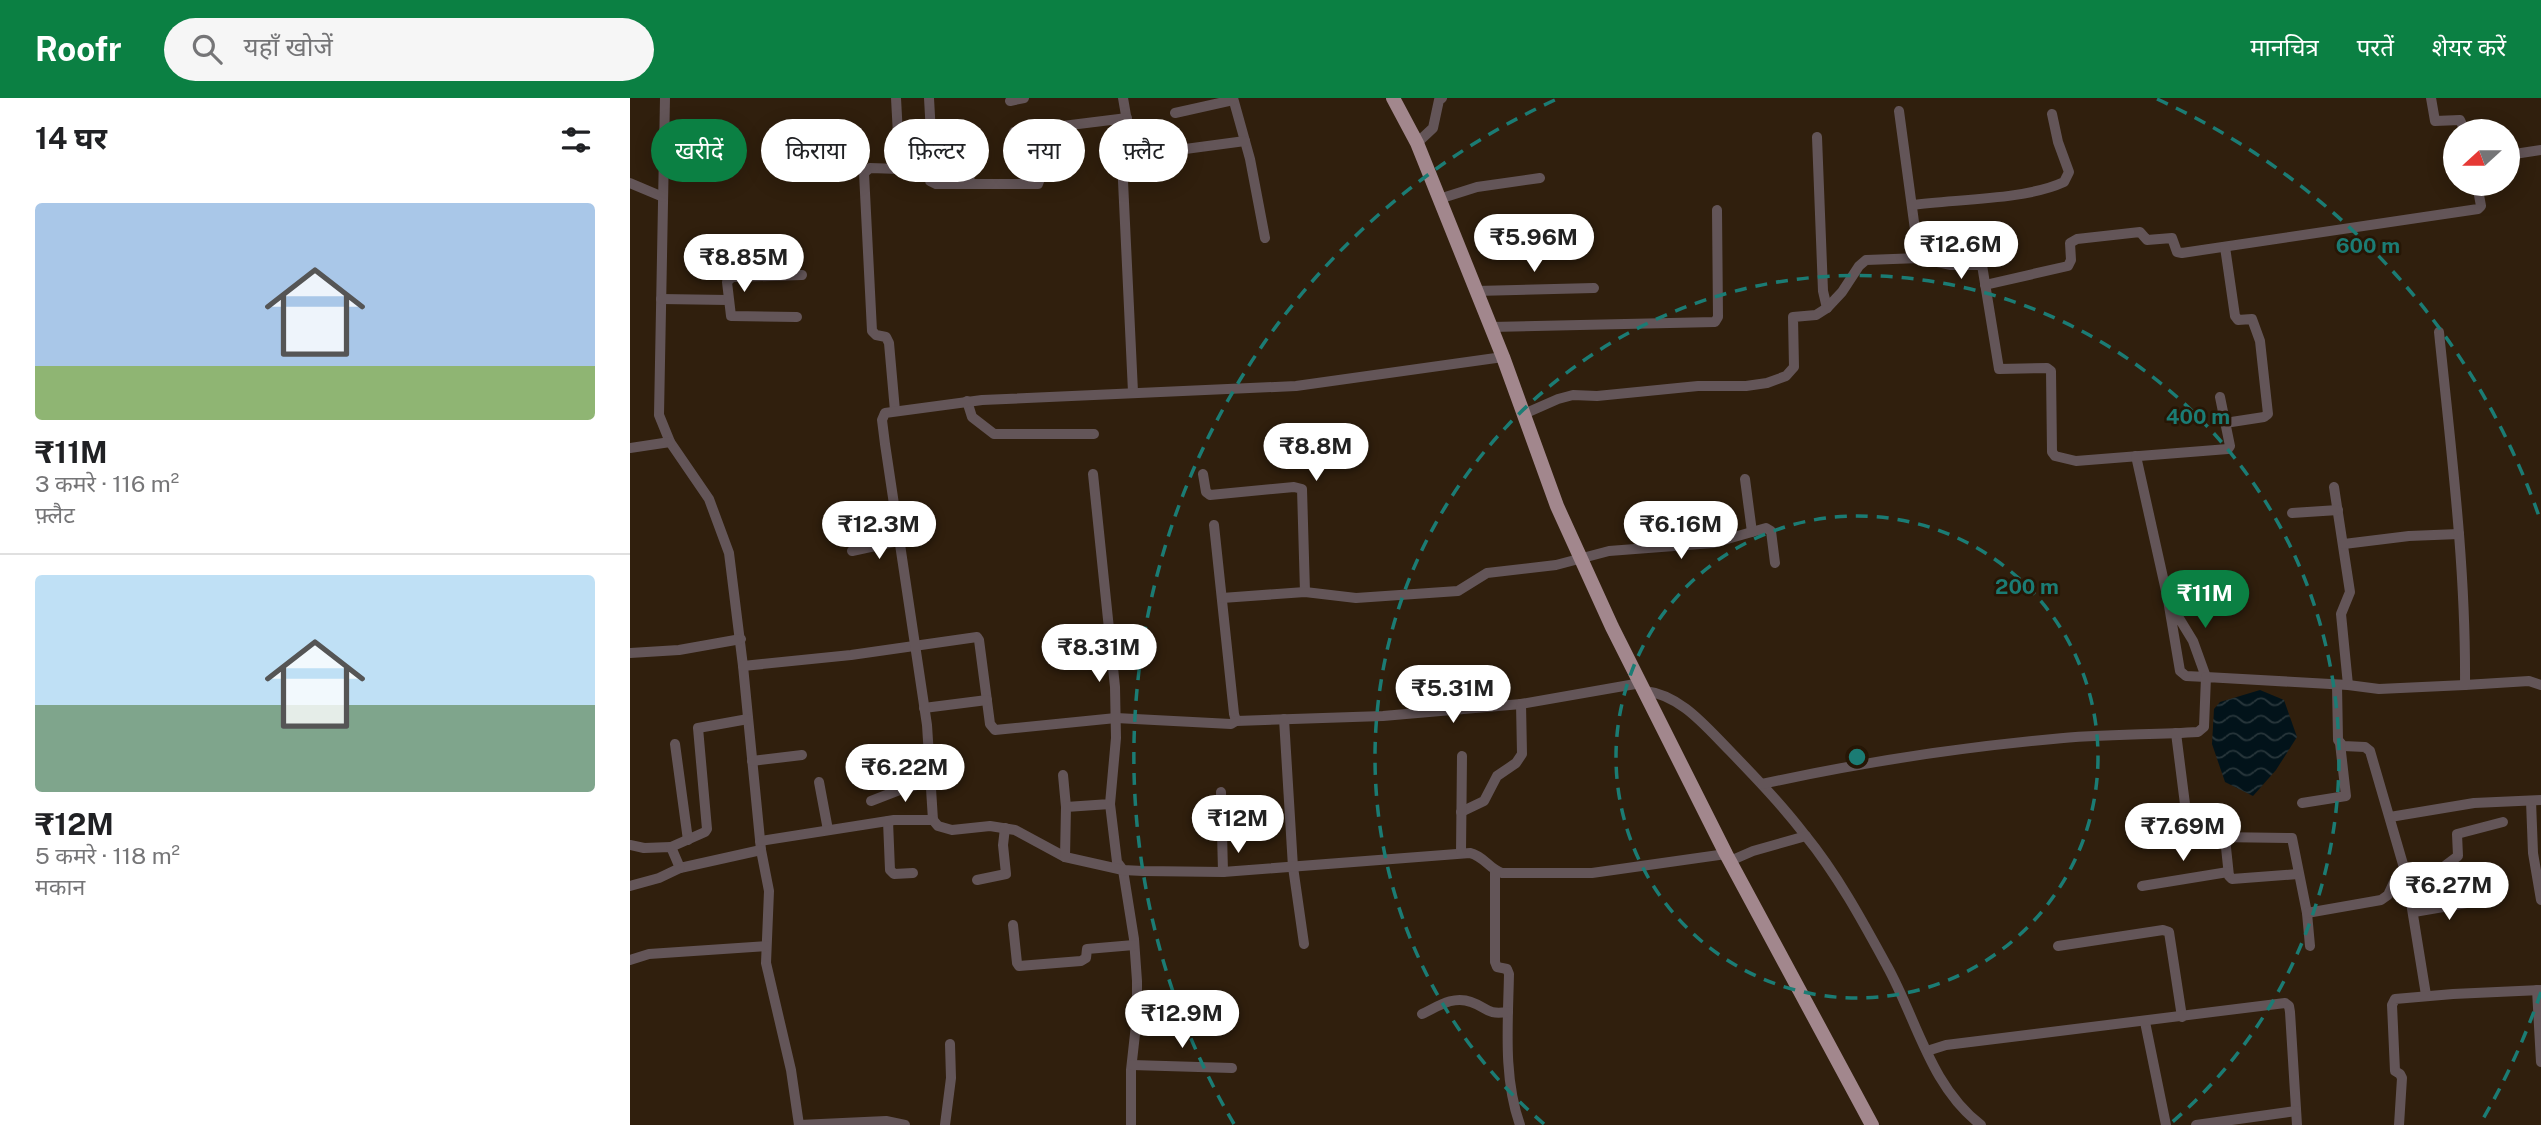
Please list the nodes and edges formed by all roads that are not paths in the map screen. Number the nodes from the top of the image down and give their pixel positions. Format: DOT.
graph roads {
  1 [pos="665,98"];
  2 [pos="896,98"];
  3 [pos="929,98"];
  4 [pos="1024,98"];
  5 [pos="1123,98"];
  6 [pos="1393,98"];
  7 [pos="1442,98"];
  8 [pos="2431,98"];
  9 [pos="1233,99"];
  10 [pos="1010,101"];
  11 [pos="1899,110"];
  12 [pos="1175,113"];
  13 [pos="2052,114"];
  14 [pos="1127,118"];
  15 [pos="897,119"];
  16 [pos="930,119"];
  17 [pos="2443,121"];
  18 [pos="1085,123"];
  19 [pos="1817,137"];
  20 [pos="1245,141"];
  21 [pos="1418,144"];
  22 [pos="1188,149"];
  23 [pos="2541,149"];
  24 [pos="2520,153"];
  25 [pos="884,168"];
  26 [pos="1540,178"];
  27 [pos="932,182"];
  28 [pos="1039,182"];
  29 [pos="1122,182"];
  30 [pos="630,183"];
  31 [pos="970,184"];
  32 [pos="2480,196"];
  33 [pos="663,197"];
  34 [pos="1439,200"];
  35 [pos="1912,205"];
  36 [pos="1717,210"];
  37 [pos="1265,238"];
  38 [pos="2225,247"];
  39 [pos="1916,258"];
  40 [pos="802,275"];
  41 [pos="1985,285"];
  42 [pos="1594,288"];
  43 [pos="1476,291"];
  44 [pos="661,299"];
  45 [pos="728,300"];
  46 [pos="1827,308"];
  47 [pos="797,317"];
  48 [pos="1490,327"];
  49 [pos="2439,332"];
  50 [pos="1503,357"];
  51 [pos="1133,392"];
  52 [pos="2220,397"];
  53 [pos="967,401"];
  54 [pos="895,411"];
  55 [pos="1524,414"];
  56 [pos="2225,423"];
  57 [pos="1094,434"];
  58 [pos="670,442"];
  59 [pos="630,448"];
  60 [pos="2136,456"];
  61 [pos="1093,474"];
  62 [pos="1203,474"];
  63 [pos="1745,479"];
  64 [pos="2334,487"];
  65 [pos="2338,509"];
  66 [pos="2292,513"];
  67 [pos="1214,525"];
  68 [pos="1752,532"];
  69 [pos="2459,534"];
  70 [pos="898,541"];
  71 [pos="2344,544"];
  72 [pos="852,551"];
  73 [pos="1581,558"];
  74 [pos="1776,563"];
  75 [pos="1305,592"];
  76 [pos="1222,597"];
  77 [pos="2168,600"];
  78 [pos="741,639"];
  79 [pos="914,645"];
  80 [pos="630,653"];
  81 [pos="743,666"];
  82 [pos="2206,677"];
  83 [pos="2342,685"];
  84 [pos="2465,685"];
  85 [pos="2541,685"];
  86 [pos="1643,687"];
  87 [pos="987,700"];
  88 [pos="1521,704"];
  89 [pos="924,708"];
  90 [pos="1116,718"];
  91 [pos="748,719"];
  92 [pos="1284,719"];
  93 [pos="1236,721"];
  94 [pos="2176,733"];
  95 [pos="2340,743"];
  96 [pos="675,744"];
  97 [pos="802,755"];
  98 [pos="1462,756"];
  99 [pos="930,758"];
  100 [pos="752,761"];
  101 [pos="866,765"];
  102 [pos="1063,775"];
  103 [pos="819,782"];
  104 [pos="932,782"];
  105 [pos="1762,784"];
  106 [pos="1221,792"];
  107 [pos="870,801"];
  108 [pos="2536,801"];
  109 [pos="2302,803"];
  110 [pos="1110,804"];
  111 [pos="1066,807"];
  112 [pos="1461,812"];
  113 [pos="2390,817"];
  114 [pos="933,820"];
  115 [pos="2188,820"];
  116 [pos="888,821"];
  117 [pos="2160,822"];
  118 [pos="2503,822"];
  119 [pos="1006,828"];
  120 [pos="828,830"];
  121 [pos="1807,836"];
  122 [pos="2225,838"];
  123 [pos="688,839"];
  124 [pos="630,845"];
  125 [pos="761,845"];
  126 [pos="671,847"];
  127 [pos="1461,853"];
  128 [pos="1065,857"];
  129 [pos="1728,857"];
  130 [pos="680,867"];
  131 [pos="1293,867"];
  132 [pos="1123,870"];
  133 [pos="1494,870"];
  134 [pos="1223,872"];
  135 [pos="2228,872"];
  136 [pos="913,873"];
  137 [pos="2298,874"];
  138 [pos="976,880"];
  139 [pos="2408,881"];
  140 [pos="630,886"];
  141 [pos="2142,886"];
  142 [pos="2541,900"];
  143 [pos="2478,901"];
  144 [pos="2414,912"];
  145 [pos="2307,913"];
  146 [pos="1013,925"];
  147 [pos="1304,944"];
  148 [pos="1134,945"];
  149 [pos="765,946"];
  150 [pos="2058,946"];
  151 [pos="2310,946"];
  152 [pos="630,960"];
  153 [pos="2539,990"];
  154 [pos="2426,995"];
  155 [pos="1508,1012"];
  156 [pos="1422,1014"];
  157 [pos="2182,1017"];
  158 [pos="2146,1022"];
  159 [pos="950,1044"];
  160 [pos="1927,1051"];
  161 [pos="2541,1062"];
  162 [pos="1132,1065"];
  163 [pos="1232,1068"];
  164 [pos="2296,1111"];
  165 [pos="799,1125"];
  166 [pos="905,1125"];
  167 [pos="945,1125"];
  168 [pos="1131,1125"];
  169 [pos="1520,1125"];
  170 [pos="1872,1125"];
  171 [pos="1981,1125"];
  172 [pos="2166,1125"];
  173 [pos="2196,1125"];
  174 [pos="2297,1125"];
  175 [pos="2399,1125"];
  1 -- 33 [label="street"];
  2 -- 15 [label="street"];
  3 -- 16 [label="street"];
  4 -- 10 [label="street"];
  5 -- 14 [label="street"];
  6 -- 21 [label="main road"];
  7 -- 21 [label="street"];
  8 -- 17 [label="street"];
  9 -- 12 [label="street"];
  9 -- 20 [label="street"];
  11 -- 35 [label="street"];
  13 -- 35 [label="street"];
  14 -- 18 [label="street"];
  19 -- 46 [label="street"];
  20 -- 22 [label="street"];
  20 -- 37 [label="street"];
  21 -- 34 [label="main road"];
  23 -- 24 [label="street"];
  25 -- 54 [label="street"];
  26 -- 34 [label="street"];
  27 -- 31 [label="street"];
  28 -- 31 [label="street"];
  29 -- 51 [label="street"];
  30 -- 33 [label="street"];
  32 -- 38 [label="street"];
  33 -- 44 [label="street"];
  34 -- 43 [label="main road"];
  35 -- 39 [label="street"];
  36 -- 48 [label="street"];
  38 -- 41 [label="street"];
  38 -- 56 [label="street"];
  39 -- 41 [label="street"];
  39 -- 46 [label="street"];
  40 -- 45 [label="street"];
  41 -- 60 [label="street"];
  42 -- 43 [label="street"];
  43 -- 48 [label="main road"];
  44 -- 45 [label="street"];
  44 -- 58 [label="street"];
  45 -- 47 [label="street"];
  46 -- 55 [label="street"];
  48 -- 50 [label="main road"];
  49 -- 69 [label="street"];
  50 -- 51 [label="street"];
  50 -- 55 [label="main road"];
  51 -- 53 [label="street"];
  52 -- 56 [label="street"];
  53 -- 54 [label="street"];
  53 -- 57 [label="street"];
  54 -- 70 [label="street"];
  55 -- 73 [label="main road"];
  56 -- 60 [label="street"];
  58 -- 59 [label="street"];
  58 -- 78 [label="street"];
  60 -- 77 [label="street"];
  61 -- 90 [label="street"];
  62 -- 75 [label="street"];
  63 -- 68 [label="street"];
  64 -- 65 [label="street"];
  65 -- 66 [label="street"];
  65 -- 71 [label="street"];
  67 -- 76 [label="street"];
  68 -- 73 [label="street"];
  68 -- 74 [label="street"];
  69 -- 71 [label="street"];
  69 -- 84 [label="street"];
  70 -- 72 [label="street"];
  70 -- 79 [label="street"];
  71 -- 83 [label="street"];
  73 -- 75 [label="street"];
  73 -- 86 [label="main road"];
  75 -- 76 [label="street"];
  76 -- 93 [label="street"];
  77 -- 82 [label="street"];
  77 -- 82 [label="street"];
  78 -- 80 [label="street"];
  78 -- 81 [label="street"];
  79 -- 81 [label="street"];
  79 -- 87 [label="street"];
  79 -- 89 [label="street"];
  81 -- 91 [label="street"];
  82 -- 83 [label="street"];
  82 -- 94 [label="street"];
  83 -- 84 [label="street"];
  83 -- 95 [label="street"];
  84 -- 85 [label="street"];
  86 -- 88 [label="street"];
  86 -- 105 [label="street"];
  86 -- 129 [label="main road"];
  87 -- 89 [label="street"];
  87 -- 90 [label="street"];
  88 -- 92 [label="street"];
  88 -- 112 [label="street"];
  89 -- 99 [label="street"];
  90 -- 93 [label="street"];
  90 -- 110 [label="street"];
  91 -- 100 [label="street"];
  91 -- 123 [label="street"];
  92 -- 93 [label="street"];
  92 -- 131 [label="street"];
  94 -- 105 [label="street"];
  94 -- 115 [label="street"];
  95 -- 109 [label="street"];
  95 -- 113 [label="street"];
  96 -- 123 [label="street"];
  97 -- 100 [label="street"];
  98 -- 112 [label="street"];
  99 -- 101 [label="street"];
  99 -- 104 [label="street"];
  100 -- 125 [label="street"];
  102 -- 111 [label="street"];
  103 -- 120 [label="street"];
  104 -- 107 [label="street"];
  104 -- 114 [label="street"];
  105 -- 121 [label="street"];
  106 -- 134 [label="street"];
  108 -- 113 [label="street"];
  108 -- 142 [label="street"];
  110 -- 111 [label="street"];
  110 -- 132 [label="street"];
  111 -- 128 [label="street"];
  112 -- 127 [label="street"];
  113 -- 139 [label="street"];
  114 -- 116 [label="street"];
  114 -- 119 [label="street"];
  115 -- 117 [label="street"];
  115 -- 122 [label="street"];
  116 -- 120 [label="street"];
  116 -- 136 [label="street"];
  118 -- 139 [label="street"];
  119 -- 128 [label="street"];
  119 -- 138 [label="street"];
  120 -- 125 [label="street"];
  121 -- 129 [label="street"];
  121 -- 160 [label="street"];
  122 -- 135 [label="street"];
  122 -- 137 [label="street"];
  123 -- 126 [label="street"];
  124 -- 126 [label="street"];
  125 -- 130 [label="street"];
  125 -- 149 [label="street"];
  126 -- 130 [label="street"];
  127 -- 131 [label="street"];
  127 -- 133 [label="street"];
  128 -- 132 [label="street"];
  129 -- 133 [label="street"];
  129 -- 170 [label="main road"];
  130 -- 140 [label="street"];
  131 -- 134 [label="street"];
  131 -- 147 [label="street"];
  132 -- 134 [label="street"];
  132 -- 148 [label="street"];
  133 -- 155 [label="street"];
  135 -- 137 [label="street"];
  135 -- 141 [label="street"];
  137 -- 145 [label="street"];
  139 -- 144 [label="street"];
  139 -- 145 [label="street"];
  143 -- 144 [label="street"];
  144 -- 154 [label="street"];
  145 -- 151 [label="street"];
  146 -- 148 [label="street"];
  148 -- 162 [label="street"];
  149 -- 152 [label="street"];
  149 -- 165 [label="street"];
  150 -- 157 [label="street"];
  153 -- 154 [label="street"];
  153 -- 161 [label="street"];
  154 -- 175 [label="street"];
  155 -- 156 [label="street"];
  155 -- 169 [label="street"];
  157 -- 158 [label="street"];
  157 -- 164 [label="street"];
  158 -- 160 [label="street"];
  158 -- 172 [label="street"];
  159 -- 167 [label="street"];
  160 -- 171 [label="street"];
  162 -- 163 [label="street"];
  162 -- 168 [label="street"];
  164 -- 173 [label="street"];
  164 -- 174 [label="street"];
  165 -- 166 [label="street"];
}
